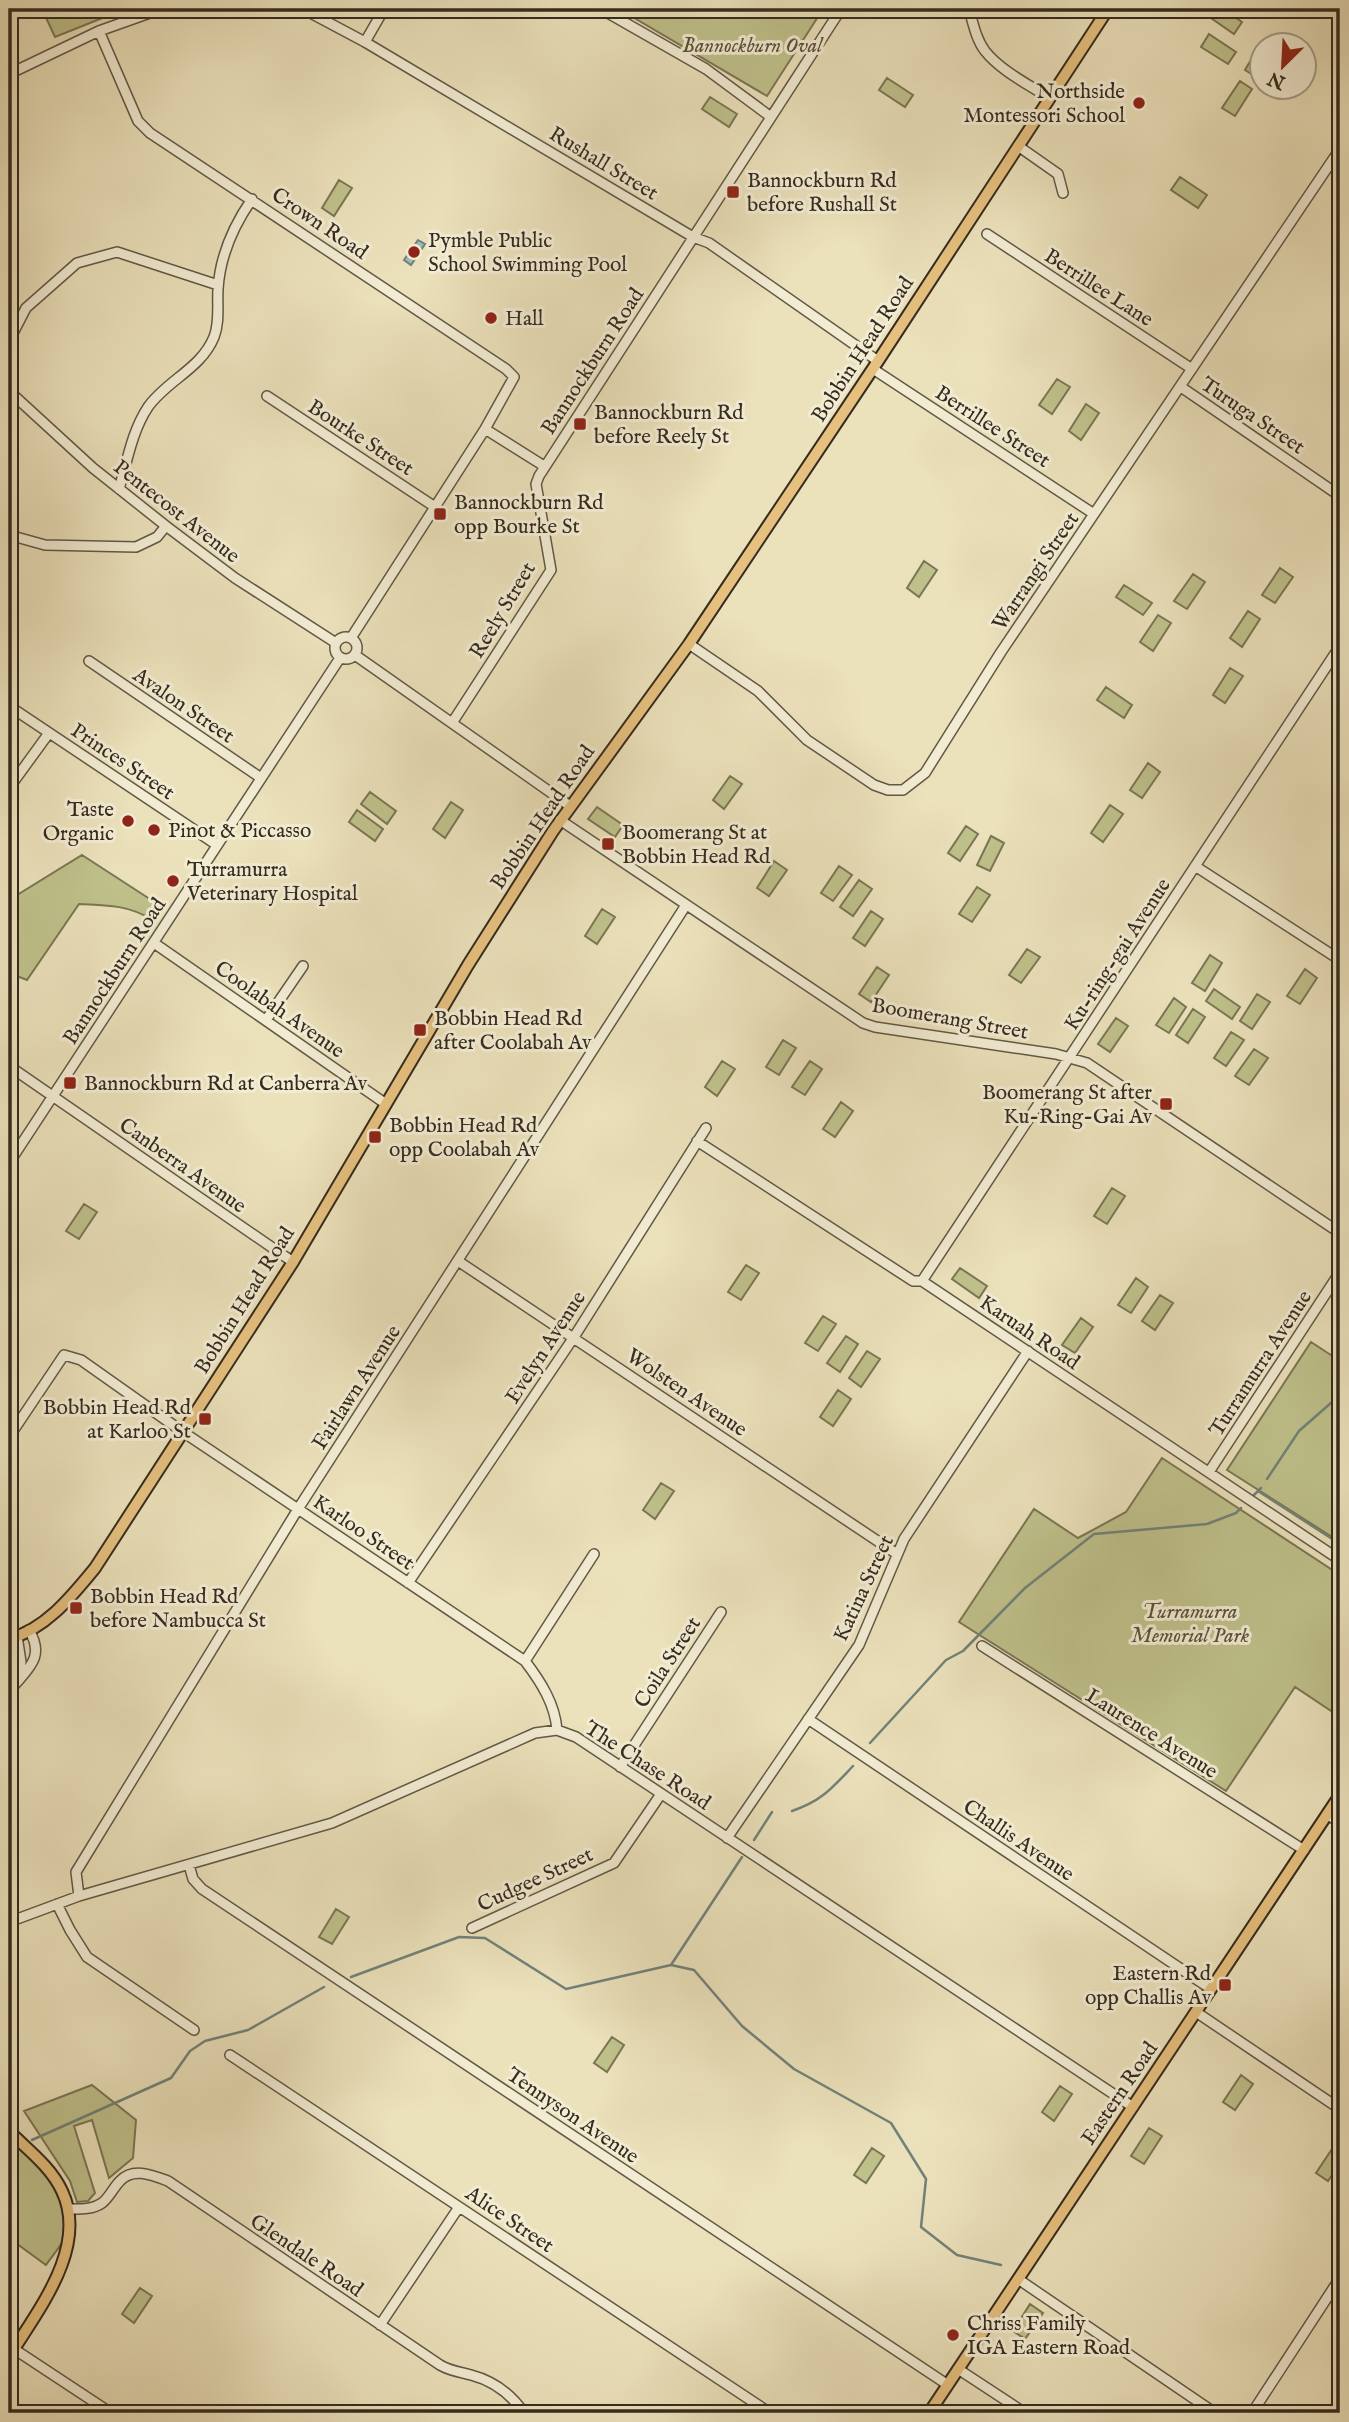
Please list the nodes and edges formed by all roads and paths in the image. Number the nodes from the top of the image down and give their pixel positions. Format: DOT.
graph roads {
  1 [pos="162,9"];
  2 [pos="303,9"];
  3 [pos="384,9"];
  4 [pos="601,9"];
  5 [pos="841,9"];
  6 [pos="969,9"];
  7 [pos="1108,9"];
  8 [pos="99,31"];
  9 [pos="365,42"];
  10 [pos="9,74"];
  11 [pos="1049,98"];
  12 [pos="771,117"];
  13 [pos="1018,146"];
  14 [pos="1340,149"];
  15 [pos="1063,193"];
  16 [pos="252,199"];
  17 [pos="987,234"];
  18 [pos="693,237"];
  19 [pos="218,285"];
  20 [pos="9,341"];
  21 [pos="875,365"];
  22 [pos="1192,369"];
  23 [pos="1181,387"];
  24 [pos="9,391"];
  25 [pos="267,397"];
  26 [pos="485,429"];
  27 [pos="544,466"];
  28 [pos="119,489"];
  29 [pos="1340,496"];
  30 [pos="435,507"];
  31 [pos="1094,514"];
  32 [pos="166,526"];
  33 [pos="9,535"];
  34 [pos="351,638"];
  35 [pos="336,643"];
  36 [pos="689,644"];
  37 [pos="1340,646"];
  38 [pos="355,655"];
  39 [pos="340,657"];
  40 [pos="89,662"];
  41 [pos="9,706"];
  42 [pos="452,723"];
  43 [pos="49,733"];
  44 [pos="261,778"];
  45 [pos="9,788"];
  46 [pos="570,806"];
  47 [pos="561,820"];
  48 [pos="217,845"];
  49 [pos="1195,866"];
  50 [pos="686,905"];
  51 [pos="154,943"];
  52 [pos="1340,960"];
  53 [pos="303,966"];
  54 [pos="266,1020"];
  55 [pos="1069,1057"];
  56 [pos="9,1066"];
  57 [pos="52,1096"];
  58 [pos="386,1104"];
  59 [pos="706,1128"];
  60 [pos="697,1141"];
  61 [pos="9,1163"];
  62 [pos="1340,1233"];
  63 [pos="457,1261"];
  64 [pos="293,1262"];
  65 [pos="1340,1272"];
  66 [pos="922,1281"];
  67 [pos="574,1337"];
  68 [pos="1028,1352"];
  69 [pos="183,1432"];
  70 [pos="9,1437"];
  71 [pos="1209,1472"];
  72 [pos="298,1509"];
  73 [pos="897,1554"];
  74 [pos="594,1555"];
  75 [pos="1340,1560"];
  76 [pos="408,1583"];
  77 [pos="721,1612"];
  78 [pos="29,1630"];
  79 [pos="13,1637"];
  80 [pos="982,1646"];
  81 [pos="525,1661"];
  82 [pos="19,1678"];
  83 [pos="9,1692"];
  84 [pos="808,1719"];
  85 [pos="557,1731"];
  86 [pos="620,1767"];
  87 [pos="661,1794"];
  88 [pos="1340,1795"];
  89 [pos="1327,1814"];
  90 [pos="1340,1823"];
  91 [pos="727,1838"];
  92 [pos="1304,1850"];
  93 [pos="189,1865"];
  94 [pos="79,1896"];
  95 [pos="57,1903"];
  96 [pos="9,1922"];
  97 [pos="472,1928"];
  98 [pos="1211,1989"];
  99 [pos="1196,2012"];
  100 [pos="194,2030"];
  101 [pos="230,2054"];
  102 [pos="1133,2107"];
  103 [pos="1340,2109"];
  104 [pos="9,2131"];
  105 [pos="459,2207"];
  106 [pos="68,2209"];
  107 [pos="1340,2278"];
  108 [pos="1018,2279"];
  109 [pos="380,2325"];
  110 [pos="11,2353"];
  111 [pos="958,2369"];
  112 [pos="948,2385"];
  113 [pos="111,2413"];
  114 [pos="524,2413"];
  115 [pos="770,2413"];
  116 [pos="929,2413"];
  117 [pos="1025,2413"];
  118 [pos="1215,2413"];
  119 [pos="1252,2413"];
  1 -- 8 [label="street"];
  2 -- 9 [label="street, Rushall Street"];
  3 -- 9 [label="street"];
  4 -- 12 [label="street"];
  5 -- 12 [label="street, Bannockburn Road"];
  6 -- 11 [label="street"];
  7 -- 11 [label="main road, Bobbin Head Road"];
  8 -- 10 [label="street"];
  8 -- 16 [label="street, Crown Road"];
  9 -- 18 [label="street, Rushall Street"];
  11 -- 13 [label="main road, Bobbin Head Road"];
  12 -- 18 [label="street, Bannockburn Road"];
  13 -- 15 [label="street"];
  13 -- 21 [label="main road, Bobbin Head Road"];
  14 -- 22 [label="street, Warrangi Street"];
  16 -- 19 [label="street"];
  16 -- 26 [label="street, Crown Road"];
  17 -- 22 [label="street, Berrillee Lane"];
  18 -- 21 [label="street, Rushall Street"];
  18 -- 27 [label="street, Bannockburn Road"];
  19 -- 20 [label="street"];
  19 -- 28 [label="street"];
  21 -- 31 [label="street, Berrillee Street"];
  21 -- 36 [label="main road, Bobbin Head Road"];
  22 -- 23 [label="street, Warrangi Street"];
  23 -- 29 [label="street, Turuga Street"];
  23 -- 31 [label="street, Warrangi Street"];
  24 -- 28 [label="street, Pentecost Avenue"];
  25 -- 30 [label="street, Bourke Street"];
  26 -- 27 [label="street, Bannockburn Road"];
  26 -- 30 [label="street"];
  27 -- 42 [label="street, Reely Street"];
  28 -- 32 [label="street, Pentecost Avenue"];
  30 -- 34 [label="street"];
  31 -- 36 [label="street, Warrangi Street"];
  32 -- 33 [label="street"];
  32 -- 35 [label="street, Pentecost Avenue"];
  34 -- 35 [label="street"];
  34 -- 38 [label="street"];
  35 -- 39 [label="street"];
  36 -- 46 [label="main road, Bobbin Head Road"];
  37 -- 49 [label="street, Ku-ring-gai Avenue"];
  38 -- 39 [label="street"];
  38 -- 42 [label="street"];
  39 -- 44 [label="street, Bannockburn Road"];
  40 -- 44 [label="street, Avalon Street"];
  41 -- 43 [label="street, Princes Street"];
  42 -- 46 [label="street"];
  43 -- 45 [label="street"];
  43 -- 48 [label="street, Princes Street"];
  44 -- 48 [label="street, Bannockburn Road"];
  46 -- 47 [label="main road, Bobbin Head Road"];
  47 -- 50 [label="street, Boomerang Street"];
  47 -- 58 [label="main road, Bobbin Head Road"];
  48 -- 51 [label="street, Bannockburn Road"];
  49 -- 52 [label="street"];
  49 -- 55 [label="street, Ku-ring-gai Avenue"];
  50 -- 55 [label="street, Boomerang Street"];
  50 -- 63 [label="street, Fairlawn Avenue"];
  51 -- 54 [label="street, Coolabah Avenue"];
  51 -- 57 [label="street, Bannockburn Road"];
  53 -- 54 [label="street"];
  54 -- 58 [label="street, Coolabah Avenue"];
  55 -- 62 [label="street, Boomerang Street"];
  55 -- 66 [label="street, Ku-ring-gai Avenue"];
  56 -- 57 [label="street, Canberra Avenue"];
  57 -- 61 [label="street, Bannockburn Road"];
  57 -- 64 [label="street, Canberra Avenue"];
  58 -- 64 [label="main road, Bobbin Head Road"];
  59 -- 60 [label="street, Evelyn Avenue"];
  60 -- 66 [label="street, Karuah Road"];
  60 -- 67 [label="street, Evelyn Avenue"];
  63 -- 67 [label="street, Wolsten Avenue"];
  63 -- 72 [label="street, Fairlawn Avenue"];
  64 -- 69 [label="main road, Bobbin Head Road"];
  65 -- 71 [label="street, Turramurra Avenue"];
  66 -- 68 [label="street, Karuah Road"];
  67 -- 73 [label="street, Wolsten Avenue"];
  67 -- 76 [label="street, Evelyn Avenue"];
  68 -- 71 [label="street, Karuah Road"];
  68 -- 73 [label="street, Katina Street"];
  69 -- 70 [label="street, Karloo Street"];
  69 -- 72 [label="street, Karloo Street"];
  69 -- 78 [label="main road, Bobbin Head Road"];
  71 -- 75 [label="street, Karuah Road"];
  72 -- 76 [label="street, Karloo Street"];
  72 -- 94 [label="street, Fairlawn Avenue"];
  73 -- 84 [label="street, Katina Street"];
  74 -- 81 [label="street"];
  76 -- 81 [label="street, Karloo Street"];
  77 -- 86 [label="street, Coila Street"];
  78 -- 79 [label="main road, Bobbin Head Road"];
  78 -- 82 [label="street"];
  79 -- 82 [label="street"];
  80 -- 92 [label="street, Laurence Avenue"];
  81 -- 85 [label="street"];
  82 -- 83 [label="street"];
  84 -- 91 [label="street, Katina Street"];
  84 -- 98 [label="street, Challis Avenue"];
  85 -- 86 [label="street, The Chase Road"];
  85 -- 93 [label="street, The Chase Road"];
  86 -- 87 [label="street, The Chase Road"];
  87 -- 91 [label="street, The Chase Road"];
  87 -- 97 [label="street, Cudgee Street"];
  88 -- 89 [label="main road, Eastern Road"];
  89 -- 90 [label="street"];
  89 -- 92 [label="main road, Eastern Road"];
  91 -- 102 [label="street, The Chase Road"];
  92 -- 98 [label="main road, Eastern Road"];
  93 -- 94 [label="street, The Chase Road"];
  93 -- 112 [label="street, Tennyson Avenue"];
  94 -- 95 [label="street, The Chase Road"];
  95 -- 96 [label="street, The Chase Road"];
  95 -- 100 [label="street"];
  98 -- 99 [label="main road, Eastern Road"];
  99 -- 102 [label="main road, Eastern Road"];
  99 -- 103 [label="street"];
  101 -- 105 [label="street, Alice Street"];
  102 -- 108 [label="main road, Eastern Road"];
  104 -- 106 [label="main road"];
  105 -- 109 [label="street"];
  105 -- 115 [label="street, Alice Street"];
  106 -- 109 [label="street, Glendale Road"];
  106 -- 110 [label="main road"];
  107 -- 119 [label="street"];
  108 -- 111 [label="main road, Eastern Road"];
  108 -- 118 [label="street"];
  109 -- 114 [label="street, Glendale Road"];
  110 -- 113 [label="street"];
  111 -- 112 [label="main road, Eastern Road"];
  111 -- 117 [label="street"];
  112 -- 116 [label="main road, Eastern Road"];
}
